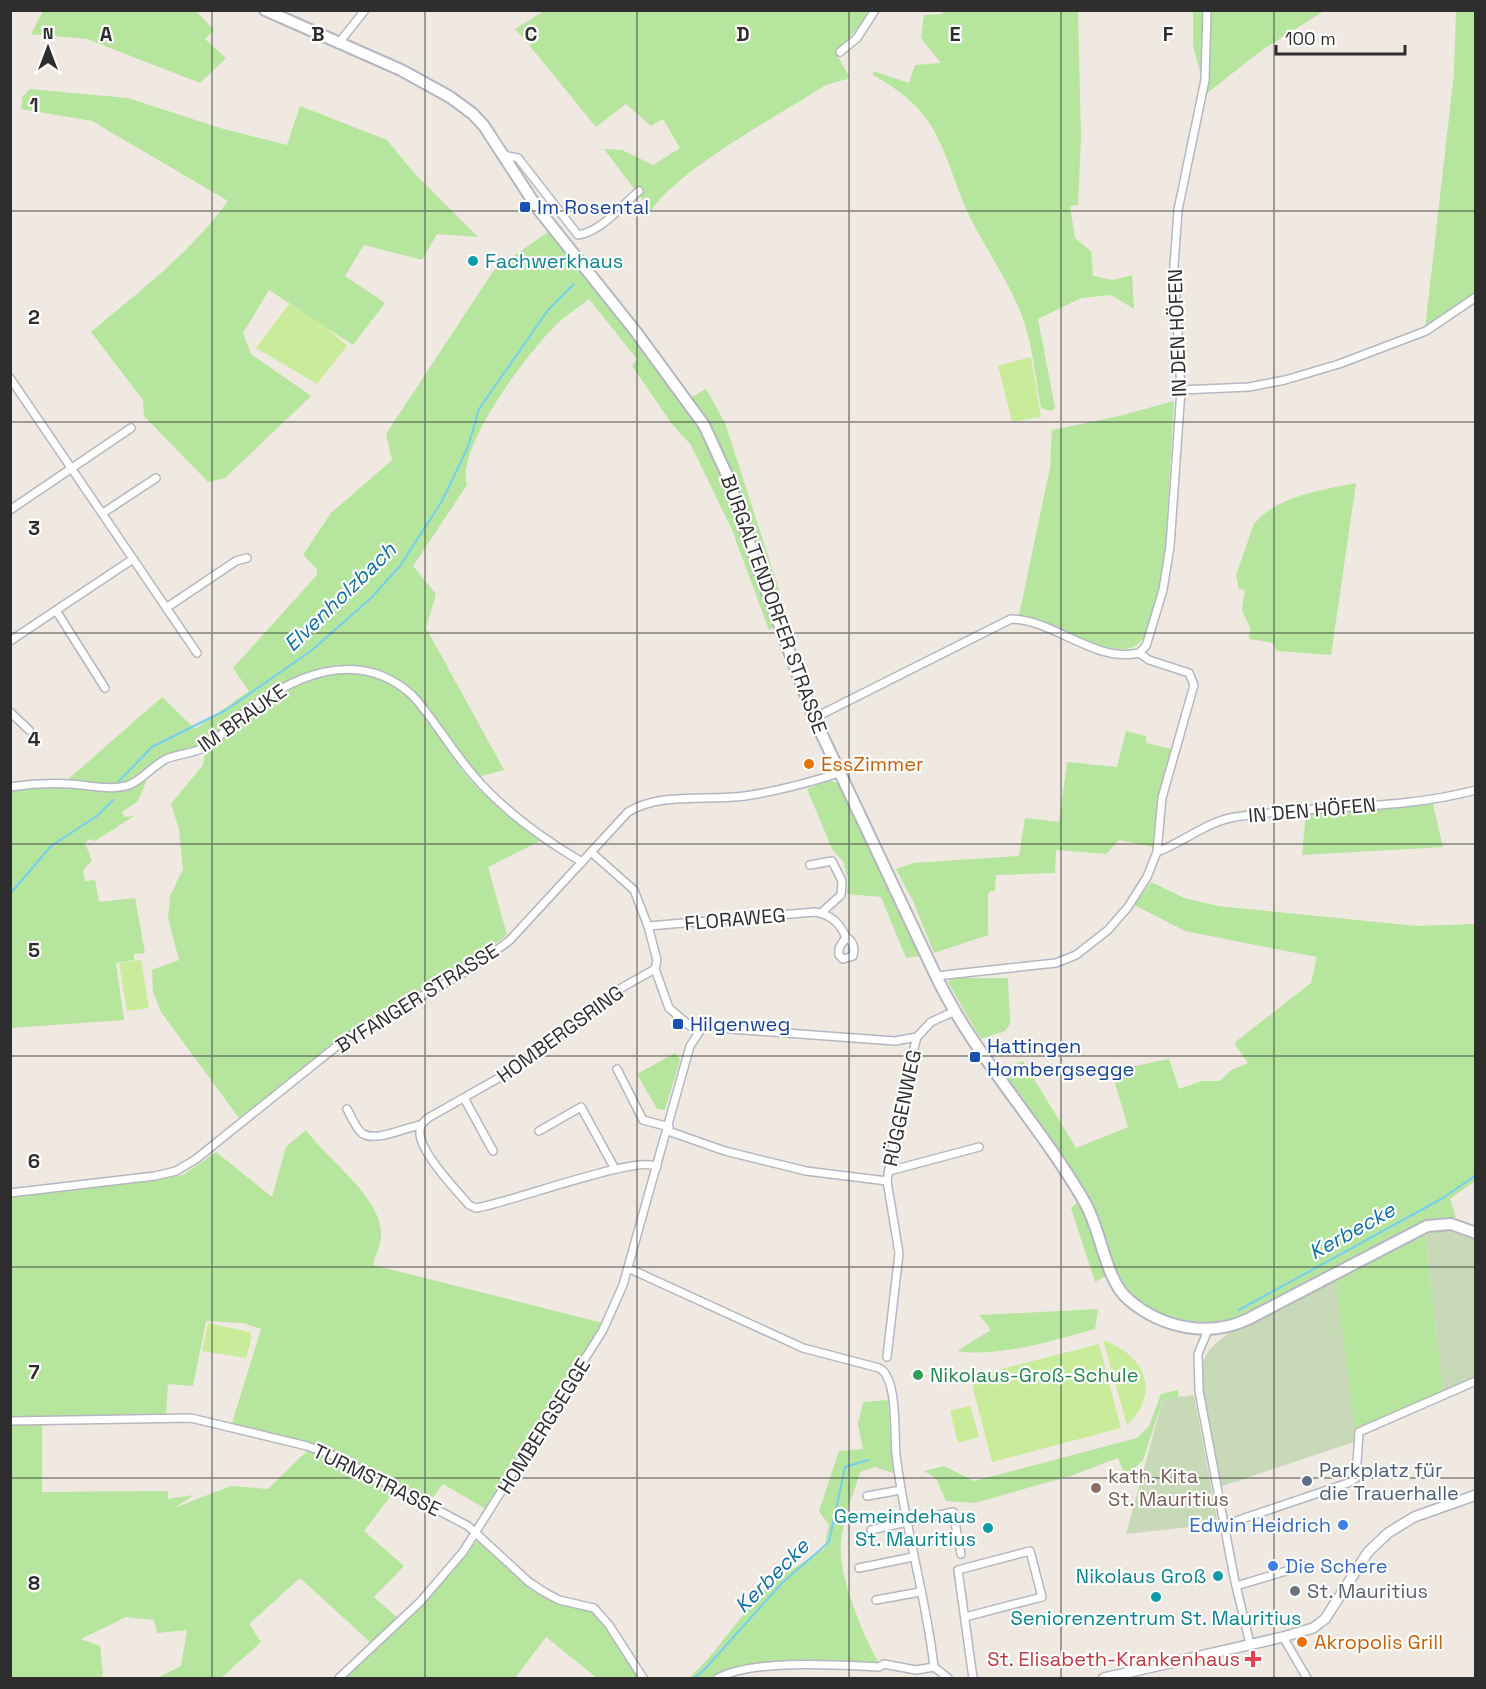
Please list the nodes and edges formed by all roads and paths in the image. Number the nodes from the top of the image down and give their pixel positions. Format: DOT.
graph roads {
  1 [pos="265,10"];
  2 [pos="365,10"];
  3 [pos="875,10"];
  4 [pos="1207,10"];
  5 [pos="338,44"];
  6 [pos="840,52"];
  7 [pos="503,156"];
  8 [pos="639,190"];
  9 [pos="1476,297"];
  10 [pos="10,378"];
  11 [pos="13,386"];
  12 [pos="1181,390"];
  13 [pos="131,428"];
  14 [pos="73,467"];
  15 [pos="156,478"];
  16 [pos="10,510"];
  17 [pos="103,513"];
  18 [pos="247,558"];
  19 [pos="133,559"];
  20 [pos="166,608"];
  21 [pos="57,612"];
  22 [pos="10,641"];
  23 [pos="197,653"];
  24 [pos="1139,653"];
  25 [pos="105,688"];
  26 [pos="10,712"];
  27 [pos="814,718"];
  28 [pos="29,730"];
  29 [pos="839,773"];
  30 [pos="10,787"];
  31 [pos="1476,790"];
  32 [pos="591,852"];
  33 [pos="1157,852"];
  34 [pos="582,862"];
  35 [pos="810,865"];
  36 [pos="821,913"];
  37 [pos="648,926"];
  38 [pos="846,937"];
  39 [pos="655,969"];
  40 [pos="936,976"];
  41 [pos="953,1012"];
  42 [pos="702,1028"];
  43 [pos="917,1037"];
  44 [pos="617,1069"];
  45 [pos="464,1098"];
  46 [pos="347,1109"];
  47 [pos="421,1125"];
  48 [pos="669,1129"];
  49 [pos="539,1131"];
  50 [pos="980,1147"];
  51 [pos="493,1151"];
  52 [pos="657,1167"];
  53 [pos="615,1169"];
  54 [pos="889,1171"];
  55 [pos="887,1181"];
  56 [pos="10,1193"];
  57 [pos="1476,1233"];
  58 [pos="628,1268"];
  59 [pos="1208,1330"];
  60 [pos="887,1357"];
  61 [pos="1476,1381"];
  62 [pos="10,1421"];
  63 [pos="901,1490"];
  64 [pos="1476,1495"];
  65 [pos="867,1496"];
  66 [pos="907,1523"];
  67 [pos="1224,1526"];
  68 [pos="871,1530"];
  69 [pos="476,1534"];
  70 [pos="961,1554"];
  71 [pos="913,1557"];
  72 [pos="1303,1566"];
  73 [pos="859,1568"];
  74 [pos="1236,1585"];
  75 [pos="920,1592"];
  76 [pos="876,1600"];
  77 [pos="965,1617"];
  78 [pos="1283,1637"];
  79 [pos="1251,1644"];
  80 [pos="934,1667"];
  81 [pos="339,1678"];
  82 [pos="643,1678"];
  83 [pos="718,1678"];
  84 [pos="948,1678"];
  85 [pos="973,1678"];
  86 [pos="1104,1678"];
  87 [pos="1308,1678"];
  1 -- 5 [label="main road, BURGALTENDORFER STRASSE"];
  2 -- 5 [label="street"];
  3 -- 6 [label="street"];
  4 -- 12 [label="street, IN DEN HÖFEN"];
  5 -- 7 [label="main road, BURGALTENDORFER STRASSE"];
  7 -- 8 [label="street"];
  7 -- 27 [label="main road, BURGALTENDORFER STRASSE"];
  9 -- 12 [label="street"];
  10 -- 11 [label="street"];
  11 -- 14 [label="street"];
  12 -- 24 [label="street, IN DEN HÖFEN"];
  13 -- 14 [label="street"];
  14 -- 16 [label="street"];
  14 -- 17 [label="street"];
  15 -- 17 [label="street"];
  17 -- 19 [label="street"];
  18 -- 20 [label="street"];
  19 -- 20 [label="street"];
  19 -- 21 [label="street"];
  20 -- 23 [label="street"];
  21 -- 22 [label="street"];
  21 -- 25 [label="street"];
  24 -- 27 [label="street"];
  24 -- 33 [label="street"];
  26 -- 28 [label="street"];
  27 -- 29 [label="main road, BURGALTENDORFER STRASSE"];
  29 -- 32 [label="street, BYFANGER STRASSE"];
  29 -- 40 [label="main road, BURGALTENDORFER STRASSE"];
  30 -- 34 [label="street, IM BRAUKE"];
  31 -- 33 [label="street, IN DEN HÖFEN"];
  32 -- 34 [label="street, BYFANGER STRASSE"];
  32 -- 37 [label="street"];
  33 -- 40 [label="street"];
  34 -- 56 [label="street, BYFANGER STRASSE"];
  35 -- 36 [label="street"];
  36 -- 37 [label="street, FLORAWEG"];
  36 -- 38 [label="street"];
  37 -- 39 [label="street"];
  39 -- 42 [label="street"];
  39 -- 45 [label="street, HOMBERGSRING"];
  40 -- 41 [label="main road, BURGALTENDORFER STRASSE"];
  41 -- 43 [label="street"];
  41 -- 59 [label="main road, BURGALTENDORFER STRASSE"];
  42 -- 43 [label="street"];
  42 -- 48 [label="street, HOMBERGSEGGE"];
  43 -- 54 [label="street, RÜGGENWEG"];
  44 -- 48 [label="street"];
  45 -- 47 [label="street, HOMBERGSRING"];
  45 -- 51 [label="street"];
  46 -- 47 [label="street, HOMBERGSRING"];
  47 -- 53 [label="street"];
  48 -- 52 [label="street, HOMBERGSEGGE"];
  48 -- 55 [label="street"];
  49 -- 53 [label="street"];
  50 -- 54 [label="street"];
  52 -- 53 [label="street"];
  52 -- 58 [label="street, HOMBERGSEGGE"];
  54 -- 55 [label="street, RÜGGENWEG"];
  55 -- 60 [label="street, RÜGGENWEG"];
  57 -- 59 [label="main road, BURGALTENDORFER STRASSE"];
  58 -- 63 [label="street"];
  58 -- 69 [label="street, HOMBERGSEGGE"];
  59 -- 67 [label="street"];
  61 -- 67 [label="street"];
  62 -- 69 [label="street, TURMSTRASSE"];
  63 -- 65 [label="street"];
  63 -- 66 [label="street"];
  64 -- 78 [label="street"];
  66 -- 68 [label="street"];
  66 -- 70 [label="street"];
  66 -- 71 [label="street"];
  67 -- 74 [label="street"];
  69 -- 81 [label="street, HOMBERGSEGGE"];
  69 -- 82 [label="street, TURMSTRASSE"];
  71 -- 73 [label="street"];
  71 -- 75 [label="street"];
  72 -- 74 [label="street"];
  74 -- 79 [label="street"];
  75 -- 76 [label="street"];
  75 -- 80 [label="street"];
  77 -- 77 [label="street"];
  77 -- 85 [label="street"];
  78 -- 79 [label="street"];
  78 -- 87 [label="street"];
  79 -- 86 [label="street"];
  80 -- 83 [label="street"];
  80 -- 84 [label="street"];
}
